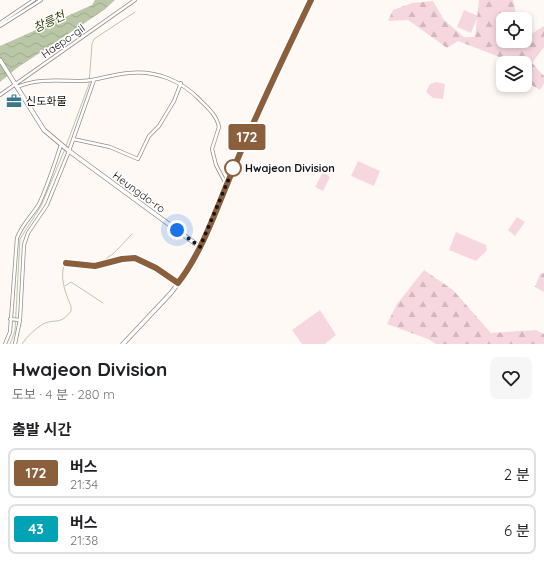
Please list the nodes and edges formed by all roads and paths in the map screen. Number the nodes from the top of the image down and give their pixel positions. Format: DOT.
graph roads {
  1 [pos="34,0"];
  2 [pos="41,0"];
  3 [pos="135,0"];
  4 [pos="311,0"];
  5 [pos="0,23"];
  6 [pos="0,26"];
  7 [pos="0,60"];
  8 [pos="93,80"];
  9 [pos="181,83"];
  10 [pos="15,84"];
  11 [pos="0,95"];
  12 [pos="73,139"];
  13 [pos="62,146"];
  14 [pos="68,151"];
  15 [pos="226,185"];
  16 [pos="200,247"];
  17 [pos="66,263"];
  18 [pos="178,283"];
  19 [pos="10,319"];
  20 [pos="20,320"];
  21 [pos="5,344"];
  22 [pos="15,344"];
  23 [pos="122,344"];
  1 -- 5 [label="street"];
  2 -- 6 [label="street"];
  3 -- 10 [label="street, Haepo-gil"];
  4 -- 15 [label="main road"];
  7 -- 10 [label="main road"];
  8 -- 9 [label="street"];
  8 -- 10 [label="street"];
  8 -- 12 [label="street"];
  9 -- 12 [label="street"];
  9 -- 15 [label="street"];
  10 -- 11 [label="street, Haepo-gil"];
  10 -- 13 [label="main road"];
  12 -- 14 [label="street"];
  13 -- 14 [label="main road, Heungdo-ro"];
  13 -- 19 [label="street"];
  14 -- 16 [label="main road, Heungdo-ro"];
  14 -- 20 [label="street"];
  15 -- 16 [label="main road"];
  16 -- 18 [label="main road"];
  17 -- 18 [label="street"];
  18 -- 23 [label="main road"];
  19 -- 20 [label="street"];
  19 -- 21 [label="street"];
  20 -- 22 [label="street"];
}
